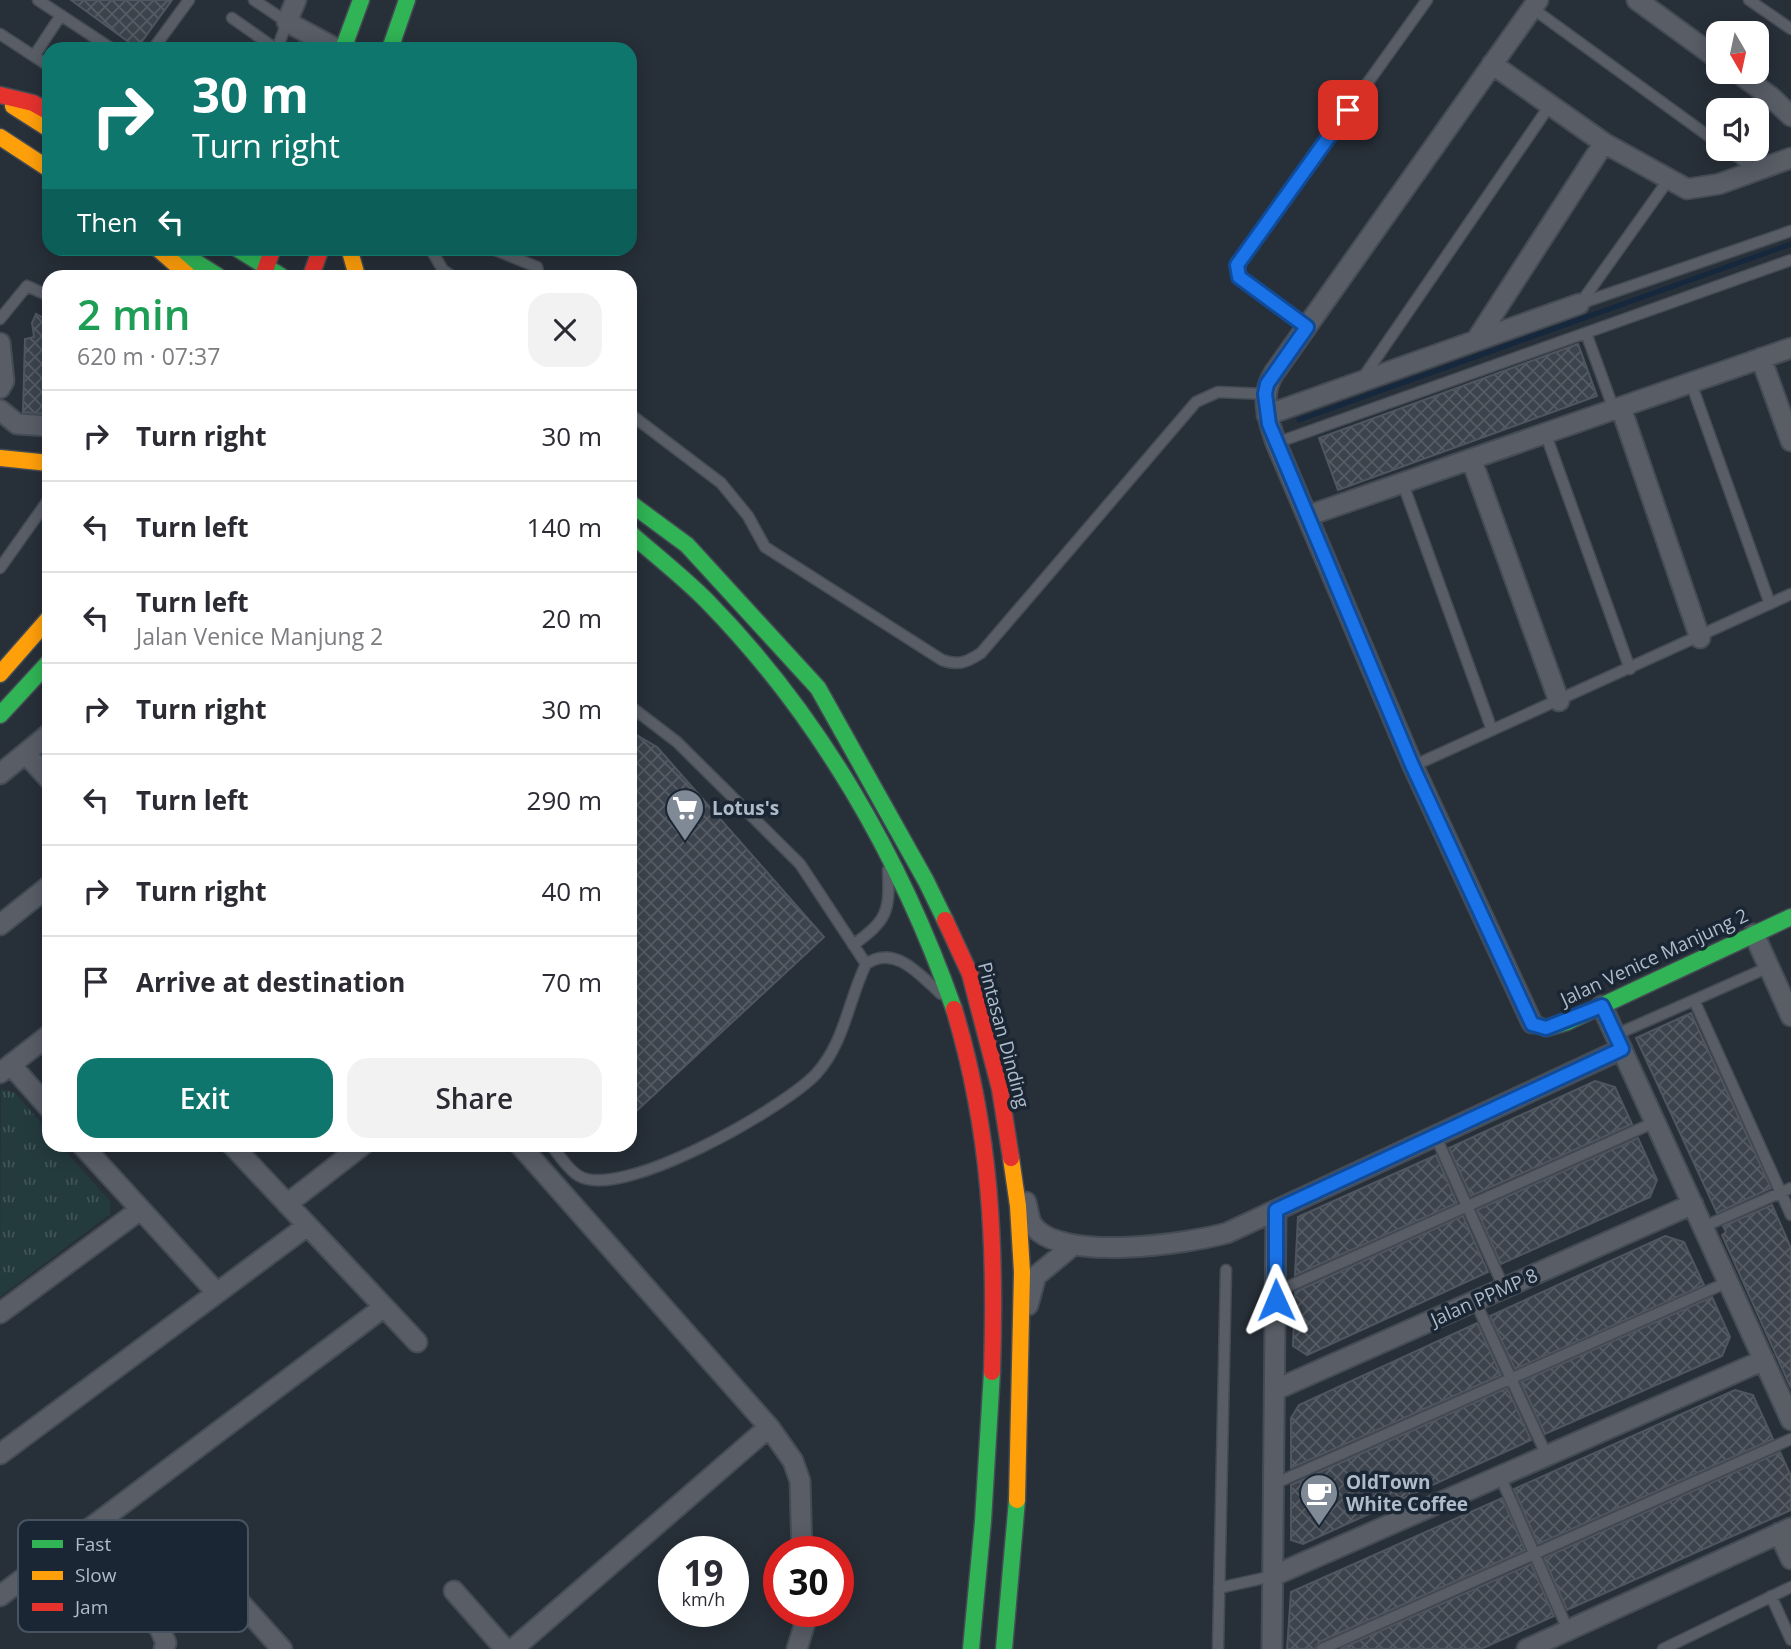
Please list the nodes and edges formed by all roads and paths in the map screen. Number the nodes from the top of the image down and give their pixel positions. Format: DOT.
graph roads {
  1 [pos="38,0"];
  2 [pos="189,0"];
  3 [pos="254,0"];
  4 [pos="296,0"];
  5 [pos="361,0"];
  6 [pos="407,0"];
  7 [pos="1427,0"];
  8 [pos="1637,0"];
  9 [pos="1749,0"];
  10 [pos="1535,4"];
  11 [pos="61,15"];
  12 [pos="232,18"];
  13 [pos="287,22"];
  14 [pos="1791,29"];
  15 [pos="0,34"];
  16 [pos="43,42"];
  17 [pos="102,42"];
  18 [pos="158,42"];
  19 [pos="266,42"];
  20 [pos="279,42"];
  21 [pos="324,42"];
  22 [pos="346,42"];
  23 [pos="392,42"];
  24 [pos="42,44"];
  25 [pos="1706,50"];
  26 [pos="34,56"];
  27 [pos="42,61"];
  28 [pos="1492,64"];
  29 [pos="1754,84"];
  30 [pos="0,97"];
  31 [pos="1549,104"];
  32 [pos="42,108"];
  33 [pos="1791,116"];
  34 [pos="42,124"];
  35 [pos="1706,134"];
  36 [pos="0,137"];
  37 [pos="1604,143"];
  38 [pos="1791,159"];
  39 [pos="1743,161"];
  40 [pos="42,164"];
  41 [pos="1757,171"];
  42 [pos="1669,179"];
  43 [pos="1791,231"];
  44 [pos="166,256"];
  45 [pos="186,256"];
  46 [pos="246,256"];
  47 [pos="510,256"];
  48 [pos="1791,261"];
  49 [pos="182,270"];
  50 [pos="208,270"];
  51 [pos="263,270"];
  52 [pos="538,270"];
  53 [pos="42,293"];
  54 [pos="1579,304"];
  55 [pos="0,319"];
  56 [pos="1307,327"];
  57 [pos="1586,333"];
  58 [pos="1477,339"];
  59 [pos="0,343"];
  60 [pos="1791,348"];
  61 [pos="1761,358"];
  62 [pos="1360,382"];
  63 [pos="1691,383"];
  64 [pos="2,384"];
  65 [pos="1265,394"];
  66 [pos="1618,409"];
  67 [pos="0,410"];
  68 [pos="1267,415"];
  69 [pos="637,419"];
  70 [pos="42,426"];
  71 [pos="1546,435"];
  72 [pos="1791,441"];
  73 [pos="1276,443"];
  74 [pos="0,458"];
  75 [pos="1472,461"];
  76 [pos="42,462"];
  77 [pos="1403,484"];
  78 [pos="637,508"];
  79 [pos="42,509"];
  80 [pos="1307,516"];
  81 [pos="637,539"];
  82 [pos="0,568"];
  83 [pos="1791,594"];
  84 [pos="1770,604"];
  85 [pos="42,626"];
  86 [pos="1700,638"];
  87 [pos="1630,669"];
  88 [pos="0,674"];
  89 [pos="39,688"];
  90 [pos="1559,701"];
  91 [pos="637,711"];
  92 [pos="0,715"];
  93 [pos="1492,730"];
  94 [pos="42,740"];
  95 [pos="26,754"];
  96 [pos="1412,765"];
  97 [pos="42,771"];
  98 [pos="0,774"];
  99 [pos="888,855"];
  100 [pos="42,892"];
  101 [pos="1791,917"];
  102 [pos="0,925"];
  103 [pos="1754,934"];
  104 [pos="853,945"];
  105 [pos="866,964"];
  106 [pos="1791,967"];
  107 [pos="1771,971"];
  108 [pos="1694,1000"];
  109 [pos="953,1006"];
  110 [pos="1602,1006"];
  111 [pos="1791,1017"];
  112 [pos="1532,1024"];
  113 [pos="42,1040"];
  114 [pos="1618,1042"];
  115 [pos="5,1069"];
  116 [pos="1000,1089"];
  117 [pos="42,1102"];
  118 [pos="1655,1122"];
  119 [pos="1435,1135"];
  120 [pos="88,1152"];
  121 [pos="238,1152"];
  122 [pos="354,1152"];
  123 [pos="526,1152"];
  124 [pos="557,1152"];
  125 [pos="1786,1190"];
  126 [pos="287,1204"];
  127 [pos="1693,1204"];
  128 [pos="1467,1206"];
  129 [pos="140,1210"];
  130 [pos="1276,1210"];
  131 [pos="1791,1215"];
  132 [pos="307,1226"];
  133 [pos="1703,1227"];
  134 [pos="1071,1247"];
  135 [pos="1226,1270"];
  136 [pos="1728,1282"];
  137 [pos="1504,1288"];
  138 [pos="1276,1292"];
  139 [pos="217,1293"];
  140 [pos="1475,1301"];
  141 [pos="384,1307"];
  142 [pos="0,1313"];
  143 [pos="1020,1339"];
  144 [pos="417,1342"];
  145 [pos="1764,1360"];
  146 [pos="1511,1379"];
  147 [pos="1275,1390"];
  148 [pos="1791,1420"];
  149 [pos="769,1427"];
  150 [pos="1791,1439"];
  151 [pos="0,1454"];
  152 [pos="1547,1456"];
  153 [pos="1500,1476"];
  154 [pos="1274,1484"];
  155 [pos="105,1520"];
  156 [pos="1785,1530"];
  157 [pos="802,1536"];
  158 [pos="1534,1554"];
  159 [pos="1791,1559"];
  160 [pos="1273,1576"];
  161 [pos="18,1583"];
  162 [pos="1791,1587"];
  163 [pos="1219,1588"];
  164 [pos="454,1591"];
  165 [pos="0,1596"];
  166 [pos="1771,1597"];
  167 [pos="1009,1600"];
  168 [pos="248,1611"];
  169 [pos="804,1627"];
  170 [pos="1568,1630"];
  171 [pos="161,1632"];
  172 [pos="1791,1640"];
  173 [pos="164,1649"];
  174 [pos="282,1649"];
  175 [pos="505,1649"];
  176 [pos="513,1649"];
  177 [pos="797,1649"];
  178 [pos="971,1649"];
  179 [pos="1004,1649"];
  180 [pos="1010,1649"];
  181 [pos="1218,1649"];
  182 [pos="1272,1649"];
  183 [pos="1322,1649"];
  184 [pos="1527,1649"];
  185 [pos="1663,1649"];
  1 -- 11 [label="lane"];
  2 -- 18 [label="lane"];
  3 -- 13 [label="lane"];
  4 -- 13 [label="street"];
  5 -- 22 [label="main road"];
  6 -- 23 [label="main road"];
  7 -- 56 [label="lane"];
  8 -- 25 [label="street"];
  9 -- 14 [label="lane"];
  10 -- 28 [label="street"];
  10 -- 35 [label="lane"];
  11 -- 16 [label="lane"];
  11 -- 17 [label="lane"];
  12 -- 19 [label="lane"];
  13 -- 20 [label="lane"];
  13 -- 21 [label="street"];
  15 -- 26 [label="lane"];
  24 -- 26 [label="lane"];
  26 -- 27 [label="lane"];
  28 -- 31 [label="street"];
  28 -- 56 [label="street"];
  29 -- 33 [label="street"];
  30 -- 32 [label="main road"];
  30 -- 34 [label="main road"];
  31 -- 37 [label="street"];
  31 -- 62 [label="lane"];
  36 -- 40 [label="main road"];
  37 -- 42 [label="street"];
  37 -- 58 [label="street"];
  38 -- 41 [label="street"];
  39 -- 41 [label="lane"];
  41 -- 42 [label="street"];
  42 -- 54 [label="lane"];
  43 -- 54 [label="lane"];
  44 -- 49 [label="main road"];
  45 -- 50 [label="main road"];
  46 -- 51 [label="main road"];
  47 -- 52 [label="lane"];
  48 -- 57 [label="lane"];
  53 -- 55 [label="lane"];
  54 -- 58 [label="street"];
  56 -- 65 [label="street"];
  57 -- 66 [label="lane"];
  57 -- 73 [label="lane"];
  58 -- 62 [label="street"];
  59 -- 64 [label="street"];
  60 -- 61 [label="street"];
  61 -- 63 [label="street"];
  61 -- 72 [label="street"];
  62 -- 68 [label="street"];
  63 -- 66 [label="street"];
  63 -- 84 [label="lane"];
  65 -- 68 [label="street"];
  65 -- 69 [label="lane"];
  66 -- 71 [label="street"];
  66 -- 86 [label="street"];
  67 -- 70 [label="street"];
  68 -- 73 [label="street"];
  71 -- 75 [label="street"];
  71 -- 87 [label="lane"];
  73 -- 80 [label="street"];
  74 -- 76 [label="main road"];
  75 -- 77 [label="street"];
  75 -- 90 [label="street"];
  77 -- 80 [label="street"];
  77 -- 93 [label="lane"];
  78 -- 116 [label="main road, Pintasan Dinding"];
  79 -- 82 [label="lane"];
  80 -- 96 [label="street"];
  81 -- 99 [label="main road"];
  83 -- 84 [label="lane"];
  84 -- 86 [label="lane"];
  85 -- 88 [label="main road"];
  86 -- 87 [label="lane"];
  87 -- 90 [label="lane"];
  89 -- 92 [label="main road"];
  90 -- 93 [label="lane"];
  91 -- 104 [label="lane"];
  93 -- 96 [label="lane"];
  94 -- 95 [label="street"];
  95 -- 97 [label="street"];
  95 -- 98 [label="street"];
  96 -- 112 [label="street"];
  99 -- 104 [label="lane"];
  99 -- 109 [label="main road"];
  100 -- 102 [label="street"];
  101 -- 103 [label="main road, Jalan Venice Manjung 2"];
  103 -- 107 [label="street"];
  103 -- 110 [label="main road, Jalan Venice Manjung 2"];
  104 -- 105 [label="lane"];
  105 -- 109 [label="lane"];
  105 -- 124 [label="lane"];
  106 -- 107 [label="street"];
  107 -- 108 [label="lane"];
  107 -- 111 [label="street"];
  108 -- 114 [label="lane"];
  108 -- 125 [label="lane"];
  109 -- 178 [label="main road"];
  110 -- 112 [label="main road, Jalan Venice Manjung 2"];
  110 -- 114 [label="street"];
  113 -- 115 [label="street"];
  114 -- 118 [label="street"];
  114 -- 119 [label="street"];
  115 -- 117 [label="street"];
  116 -- 134 [label="street"];
  116 -- 143 [label="main road, Pintasan Dinding"];
  118 -- 127 [label="street"];
  118 -- 128 [label="lane"];
  119 -- 128 [label="lane"];
  119 -- 130 [label="street"];
  120 -- 129 [label="street"];
  121 -- 126 [label="street"];
  122 -- 126 [label="street"];
  123 -- 149 [label="street"];
  125 -- 131 [label="lane"];
  125 -- 133 [label="lane"];
  126 -- 132 [label="street"];
  127 -- 133 [label="street"];
  127 -- 137 [label="street, Jalan PPMP 8"];
  128 -- 137 [label="lane"];
  128 -- 138 [label="lane"];
  129 -- 139 [label="street"];
  129 -- 142 [label="street"];
  130 -- 134 [label="street"];
  130 -- 138 [label="street"];
  132 -- 139 [label="street"];
  132 -- 141 [label="street"];
  133 -- 136 [label="street"];
  134 -- 143 [label="street"];
  135 -- 163 [label="lane"];
  136 -- 145 [label="street"];
  136 -- 146 [label="lane"];
  137 -- 140 [label="street, Jalan PPMP 8"];
  138 -- 147 [label="street"];
  139 -- 151 [label="street"];
  140 -- 146 [label="lane"];
  140 -- 147 [label="street, Jalan PPMP 8"];
  141 -- 144 [label="street"];
  141 -- 155 [label="street"];
  143 -- 167 [label="main road, Pintasan Dinding"];
  145 -- 148 [label="street"];
  145 -- 152 [label="street"];
  146 -- 152 [label="lane"];
  146 -- 154 [label="lane"];
  147 -- 154 [label="street"];
  149 -- 157 [label="street"];
  149 -- 176 [label="street"];
  150 -- 158 [label="lane"];
  152 -- 153 [label="street"];
  153 -- 158 [label="lane"];
  153 -- 160 [label="street"];
  154 -- 160 [label="street"];
  156 -- 159 [label="street"];
  156 -- 170 [label="street"];
  158 -- 170 [label="lane"];
  158 -- 183 [label="lane"];
  160 -- 163 [label="lane"];
  160 -- 182 [label="street"];
  161 -- 165 [label="street"];
  162 -- 166 [label="lane"];
  163 -- 181 [label="lane"];
  164 -- 175 [label="street"];
  166 -- 172 [label="lane"];
  166 -- 185 [label="lane"];
  167 -- 179 [label="main road, Pintasan Dinding"];
  167 -- 180 [label="street"];
  168 -- 174 [label="street"];
  169 -- 177 [label="street"];
  170 -- 184 [label="street"];
  171 -- 173 [label="street"];
}
